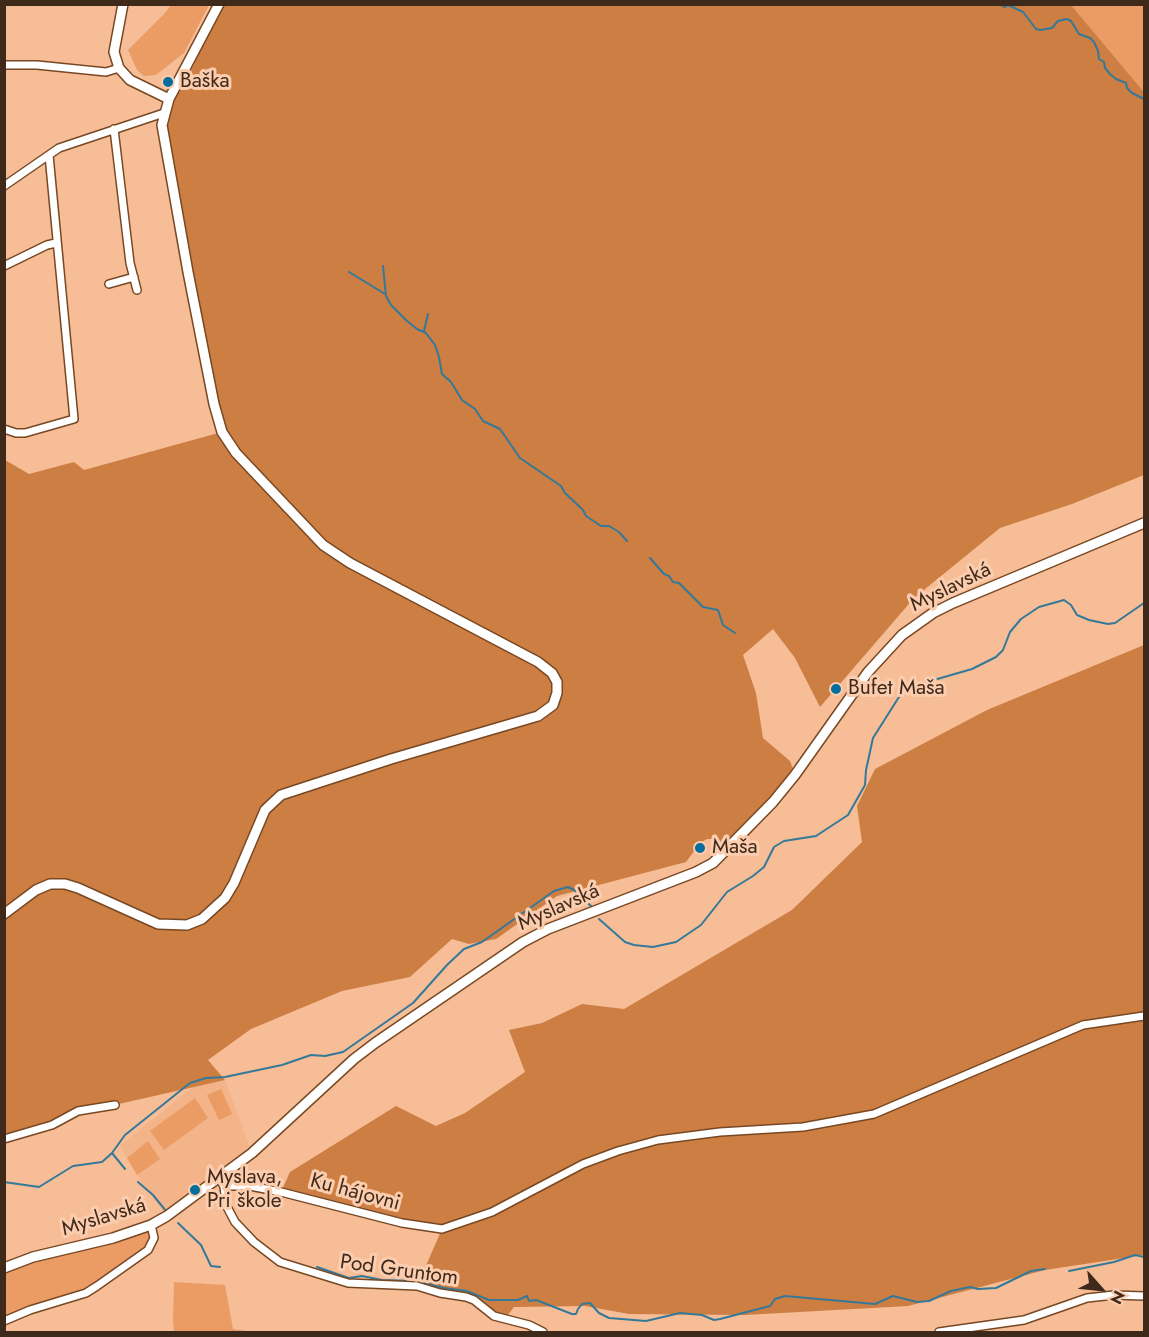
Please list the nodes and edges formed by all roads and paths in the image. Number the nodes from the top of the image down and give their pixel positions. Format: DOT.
graph roads {
  1 [pos="123,4"];
  2 [pos="219,4"];
  3 [pos="4,65"];
  4 [pos="119,68"];
  5 [pos="169,99"];
  6 [pos="164,113"];
  7 [pos="114,129"];
  8 [pos="49,155"];
  9 [pos="4,186"];
  10 [pos="56,243"];
  11 [pos="4,266"];
  12 [pos="134,277"];
  13 [pos="109,284"];
  14 [pos="137,290"];
  15 [pos="4,429"];
  16 [pos="1144,523"];
  17 [pos="4,914"];
  18 [pos="1144,1016"];
  19 [pos="115,1105"];
  20 [pos="4,1139"];
  21 [pos="222,1182"];
  22 [pos="151,1225"];
  23 [pos="4,1268"];
  24 [pos="1144,1296"];
  25 [pos="4,1321"];
  26 [pos="543,1332"];
  27 [pos="939,1332"];
  1 -- 4 [label="street"];
  2 -- 5 [label="street"];
  3 -- 4 [label="street"];
  4 -- 5 [label="street"];
  5 -- 6 [label="street"];
  6 -- 7 [label="street"];
  6 -- 17 [label="street"];
  7 -- 8 [label="street"];
  7 -- 12 [label="street"];
  8 -- 9 [label="street"];
  8 -- 10 [label="street"];
  10 -- 11 [label="street"];
  10 -- 15 [label="street"];
  12 -- 13 [label="street"];
  12 -- 14 [label="street"];
  16 -- 21 [label="street, Myslavská"];
  18 -- 21 [label="street, Ku hájovni"];
  19 -- 20 [label="street"];
  21 -- 22 [label="street, Myslavská"];
  21 -- 26 [label="street, Pod Gruntom"];
  22 -- 23 [label="street, Myslavská"];
  22 -- 25 [label="street"];
  24 -- 27 [label="street"];
}
